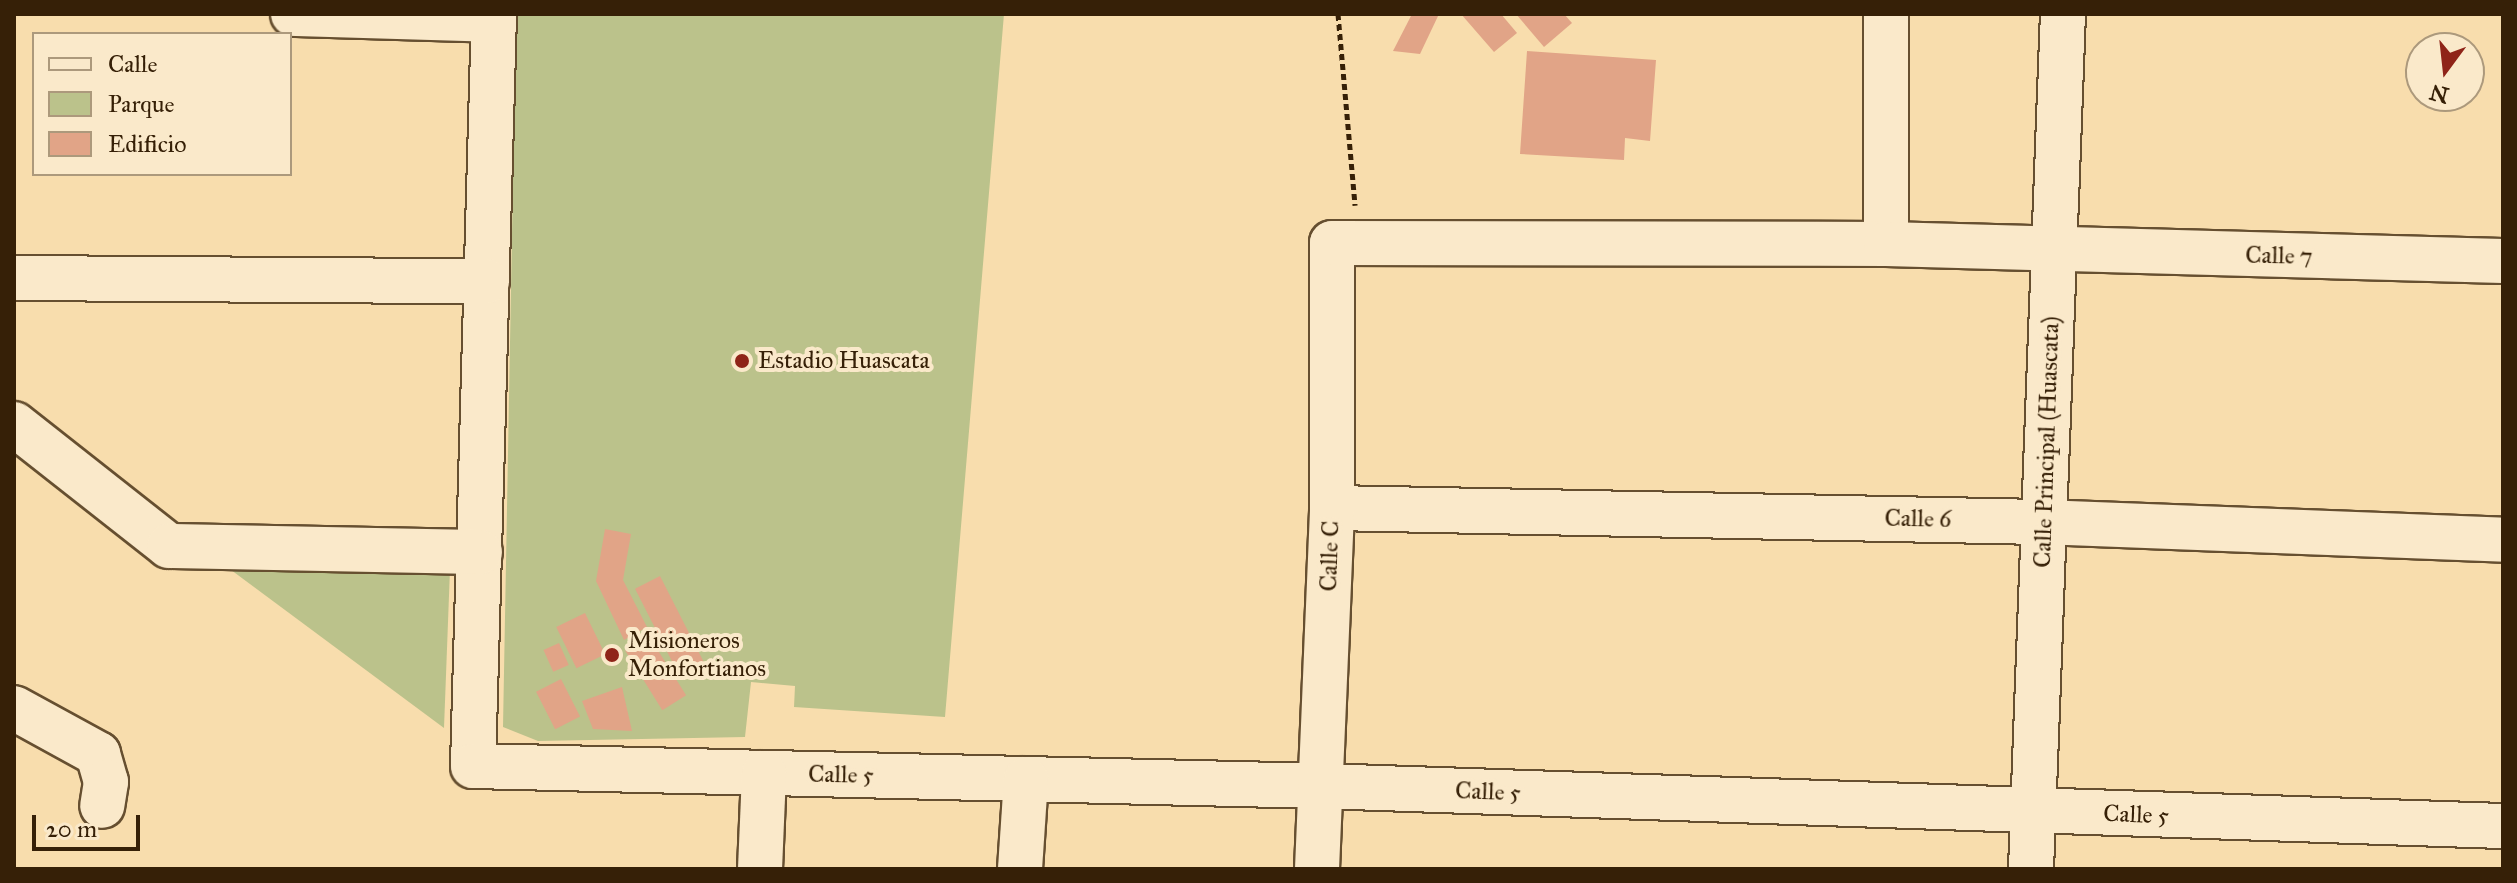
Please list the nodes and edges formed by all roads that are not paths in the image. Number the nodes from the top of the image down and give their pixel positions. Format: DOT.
graph roads {
  1 [pos="293,14"];
  2 [pos="1886,14"];
  3 [pos="2063,14"];
  4 [pos="494,17"];
  5 [pos="1346,242"];
  6 [pos="1886,244"];
  7 [pos="2055,251"];
  8 [pos="2503,261"];
  9 [pos="14,278"];
  10 [pos="487,281"];
  11 [pos="14,424"];
  12 [pos="1332,508"];
  13 [pos="2044,522"];
  14 [pos="2503,540"];
  15 [pos="480,552"];
  16 [pos="14,708"];
  17 [pos="764,773"];
  18 [pos="1026,779"];
  19 [pos="1321,786"];
  20 [pos="102,806"];
  21 [pos="2032,812"];
  22 [pos="2503,826"];
  23 [pos="760,869"];
  24 [pos="1020,869"];
  25 [pos="1317,869"];
  26 [pos="2031,869"];
  1 -- 4 [label="street"];
  2 -- 6 [label="street"];
  3 -- 7 [label="street, Calle Principal (Huascata)"];
  4 -- 10 [label="street"];
  5 -- 6 [label="street, Calle 7"];
  5 -- 12 [label="street, Calle C"];
  6 -- 7 [label="street, Calle 7"];
  7 -- 8 [label="street, Calle 7"];
  7 -- 13 [label="street, Calle Principal (Huascata)"];
  9 -- 10 [label="street"];
  10 -- 15 [label="street"];
  11 -- 15 [label="street"];
  12 -- 13 [label="street, Calle 6"];
  12 -- 19 [label="street, Calle C"];
  13 -- 14 [label="street, Calle 6"];
  13 -- 21 [label="street, Calle Principal (Huascata)"];
  15 -- 17 [label="street, Calle 5"];
  16 -- 20 [label="street"];
  17 -- 18 [label="street, Calle 5"];
  17 -- 23 [label="street"];
  18 -- 19 [label="street, Calle 5"];
  18 -- 24 [label="street"];
  19 -- 21 [label="street, Calle 5"];
  19 -- 25 [label="street, Calle C"];
  21 -- 22 [label="street, Calle 5"];
  21 -- 26 [label="street, Calle Principal (Huascata)"];
}
